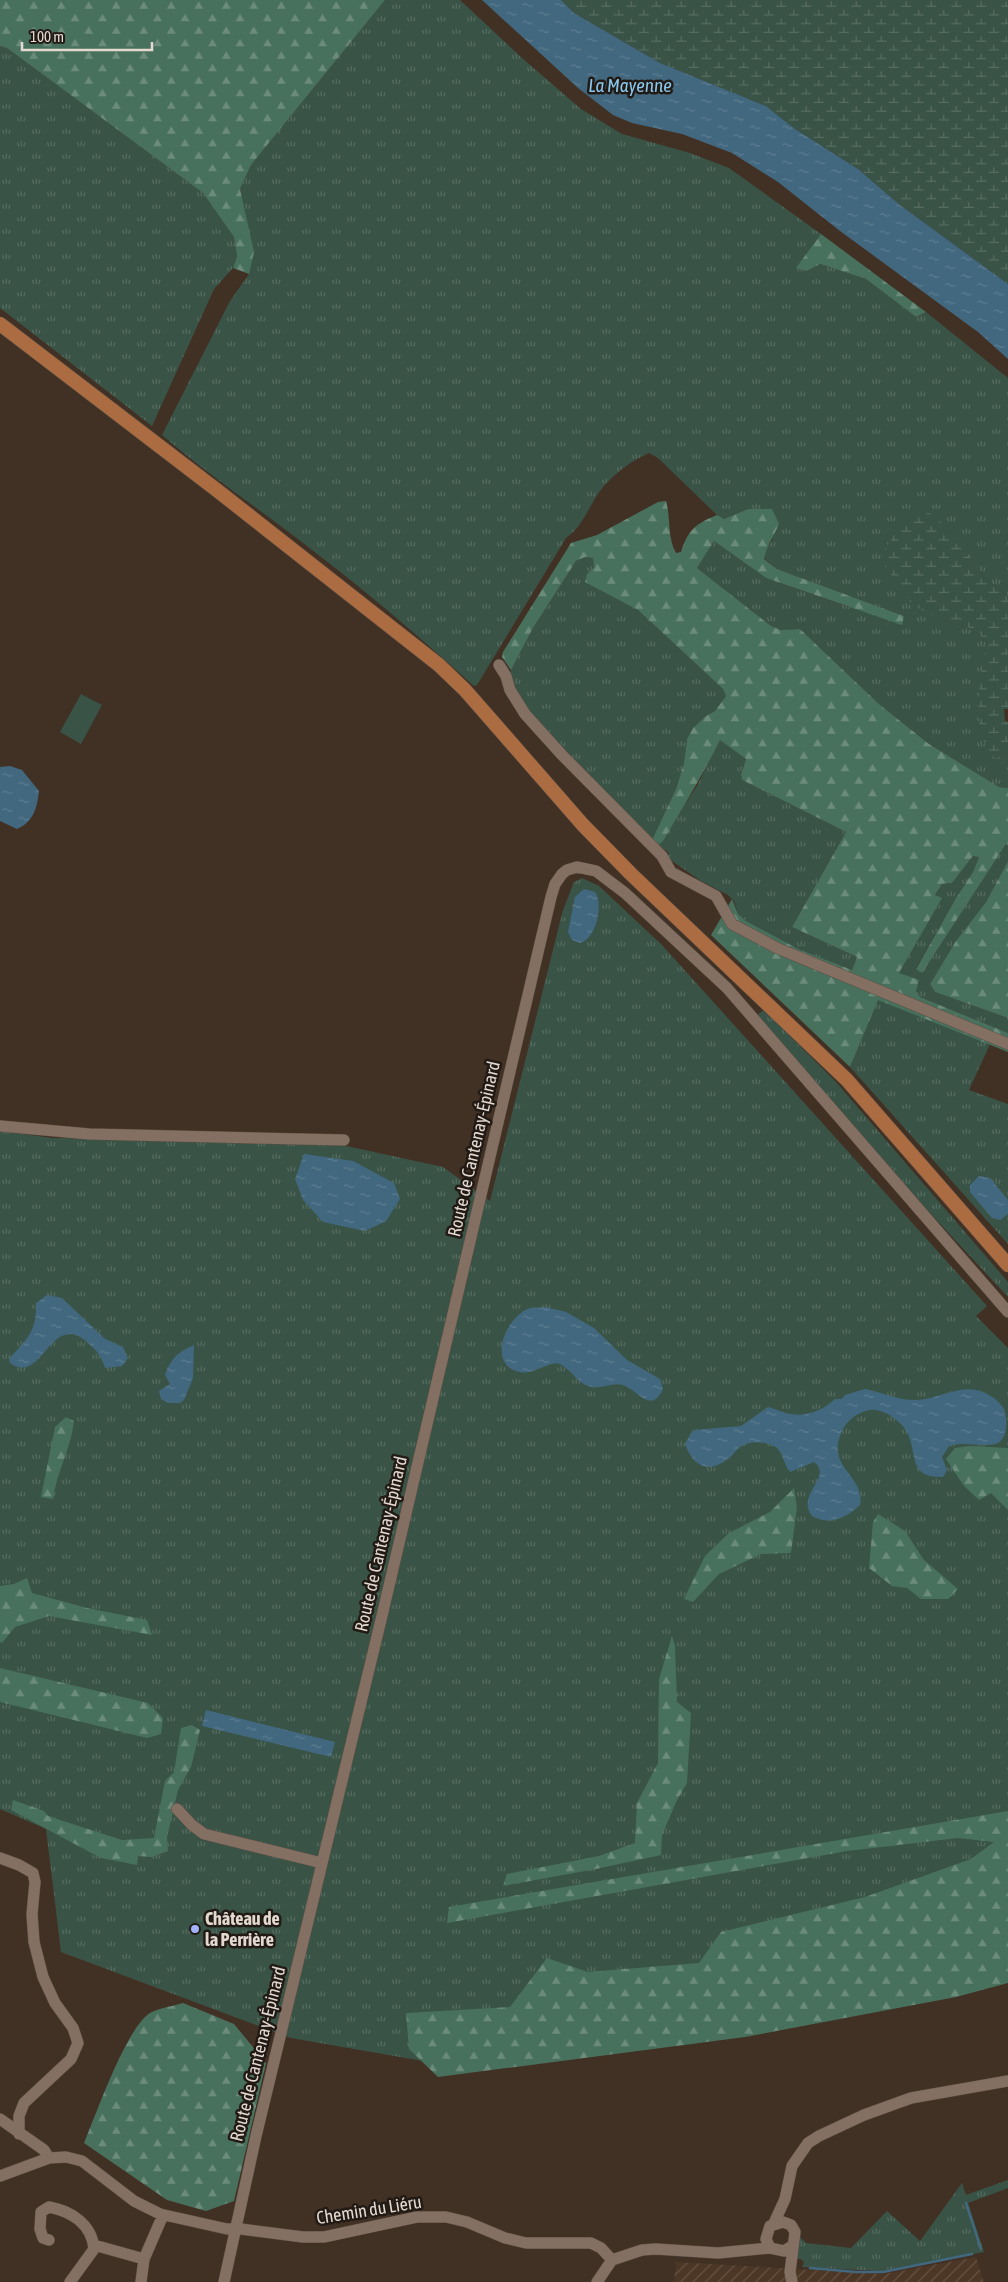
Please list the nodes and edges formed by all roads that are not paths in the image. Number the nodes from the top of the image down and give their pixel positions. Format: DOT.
graph roads {
  1 [pos="0,324"];
  2 [pos="499,666"];
  3 [pos="1008,1044"];
  4 [pos="0,1126"];
  5 [pos="344,1140"];
  6 [pos="1008,1265"];
  7 [pos="1008,1312"];
  8 [pos="177,1809"];
  9 [pos="0,1858"];
  10 [pos="322,1863"];
  11 [pos="1008,2081"];
  12 [pos="0,2119"];
  13 [pos="19,2134"];
  14 [pos="49,2158"];
  15 [pos="0,2176"];
  16 [pos="785,2199"];
  17 [pos="163,2215"];
  18 [pos="774,2223"];
  19 [pos="790,2225"];
  20 [pos="235,2229"];
  21 [pos="766,2234"];
  22 [pos="49,2240"];
  23 [pos="94,2245"];
  24 [pos="792,2246"];
  25 [pos="772,2249"];
  26 [pos="737,2250"];
  27 [pos="144,2259"];
  28 [pos="612,2260"];
  29 [pos="791,2277"];
  30 [pos="70,2282"];
  31 [pos="141,2282"];
  32 [pos="224,2282"];
  33 [pos="597,2282"];
  1 -- 6 [label="main road"];
  2 -- 3 [label="street"];
  4 -- 5 [label="street"];
  7 -- 10 [label="street, Route de Cantenay-Épinard"];
  8 -- 10 [label="street"];
  9 -- 13 [label="street"];
  10 -- 20 [label="street, Route de Cantenay-Épinard"];
  11 -- 16 [label="street"];
  12 -- 13 [label="street"];
  13 -- 14 [label="street"];
  14 -- 15 [label="street"];
  14 -- 17 [label="street, Chemin du Liéru"];
  16 -- 18 [label="street"];
  16 -- 19 [label="street"];
  17 -- 20 [label="street, Chemin du Liéru"];
  17 -- 27 [label="street"];
  18 -- 19 [label="street"];
  18 -- 21 [label="street"];
  19 -- 24 [label="street"];
  20 -- 28 [label="street, Chemin du Liéru"];
  20 -- 32 [label="street, Route de Cantenay-Épinard"];
  21 -- 25 [label="street"];
  21 -- 26 [label="street"];
  22 -- 23 [label="street"];
  23 -- 27 [label="street"];
  23 -- 30 [label="street"];
  24 -- 25 [label="street"];
  24 -- 29 [label="street"];
  25 -- 26 [label="street"];
  25 -- 29 [label="street"];
  26 -- 28 [label="street"];
  27 -- 31 [label="street"];
  28 -- 33 [label="street"];
}
